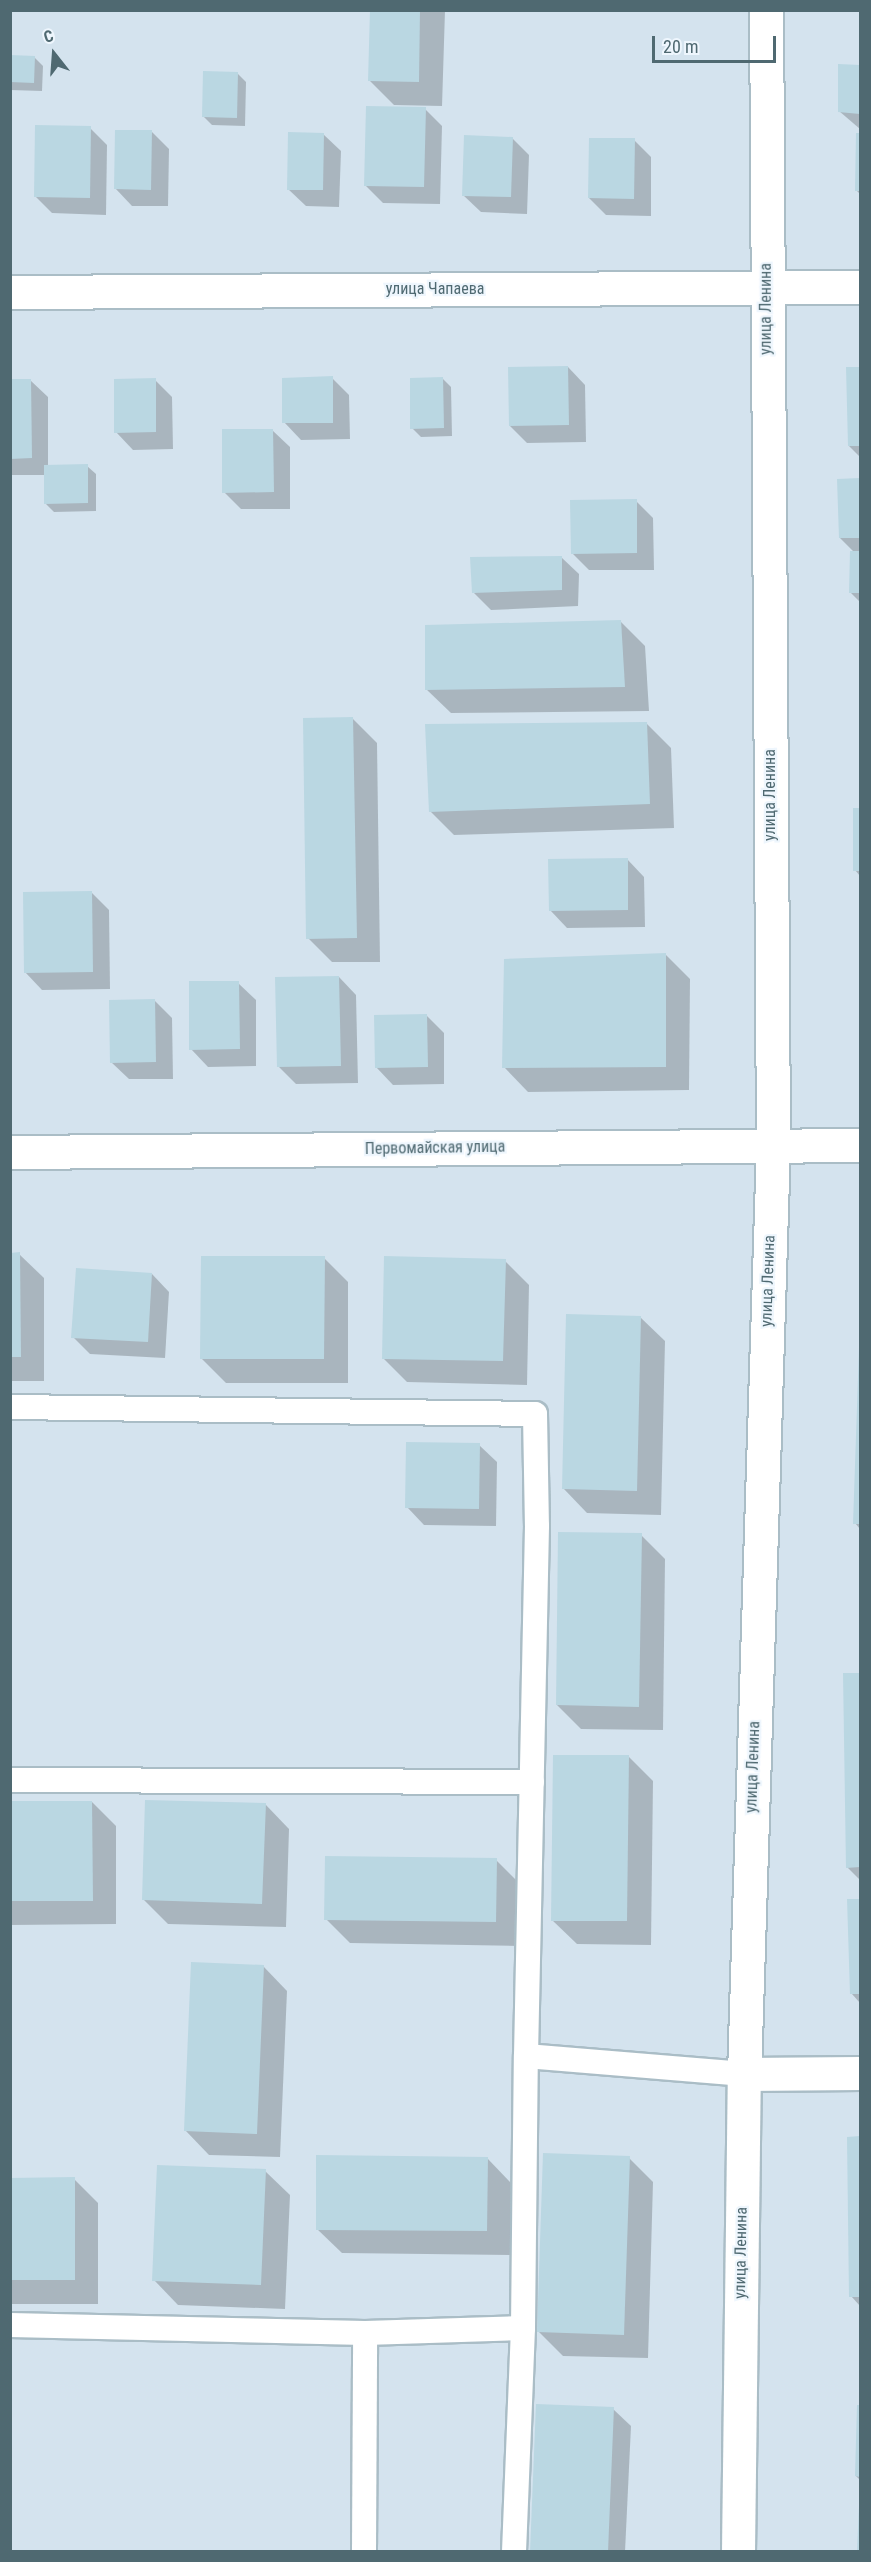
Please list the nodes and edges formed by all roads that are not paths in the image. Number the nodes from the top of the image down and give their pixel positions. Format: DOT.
graph roads {
  1 [pos="766,10"];
  2 [pos="766,287"];
  3 [pos="861,287"];
  4 [pos="10,292"];
  5 [pos="773,1145"];
  6 [pos="861,1145"];
  7 [pos="10,1152"];
  8 [pos="10,1407"];
  9 [pos="10,1780"];
  10 [pos="532,1782"];
  11 [pos="526,2056"];
  12 [pos="861,2073"];
  13 [pos="744,2074"];
  14 [pos="10,2325"];
  15 [pos="523,2328"];
  16 [pos="365,2333"];
  17 [pos="364,2552"];
  18 [pos="514,2552"];
  19 [pos="738,2552"];
  1 -- 2 [label="street, улица Ленина"];
  2 -- 3 [label="street, улица Чапаева"];
  2 -- 4 [label="street, улица Чапаева"];
  2 -- 5 [label="street, улица Ленина"];
  5 -- 6 [label="street, Первомайская улица"];
  5 -- 7 [label="street, Первомайская улица"];
  5 -- 13 [label="street, улица Ленина"];
  8 -- 10 [label="lane"];
  9 -- 10 [label="lane"];
  10 -- 11 [label="lane"];
  11 -- 13 [label="lane"];
  11 -- 15 [label="lane"];
  12 -- 13 [label="street"];
  13 -- 19 [label="street, улица Ленина"];
  14 -- 16 [label="lane"];
  15 -- 16 [label="lane"];
  15 -- 18 [label="lane"];
  16 -- 17 [label="lane"];
}
